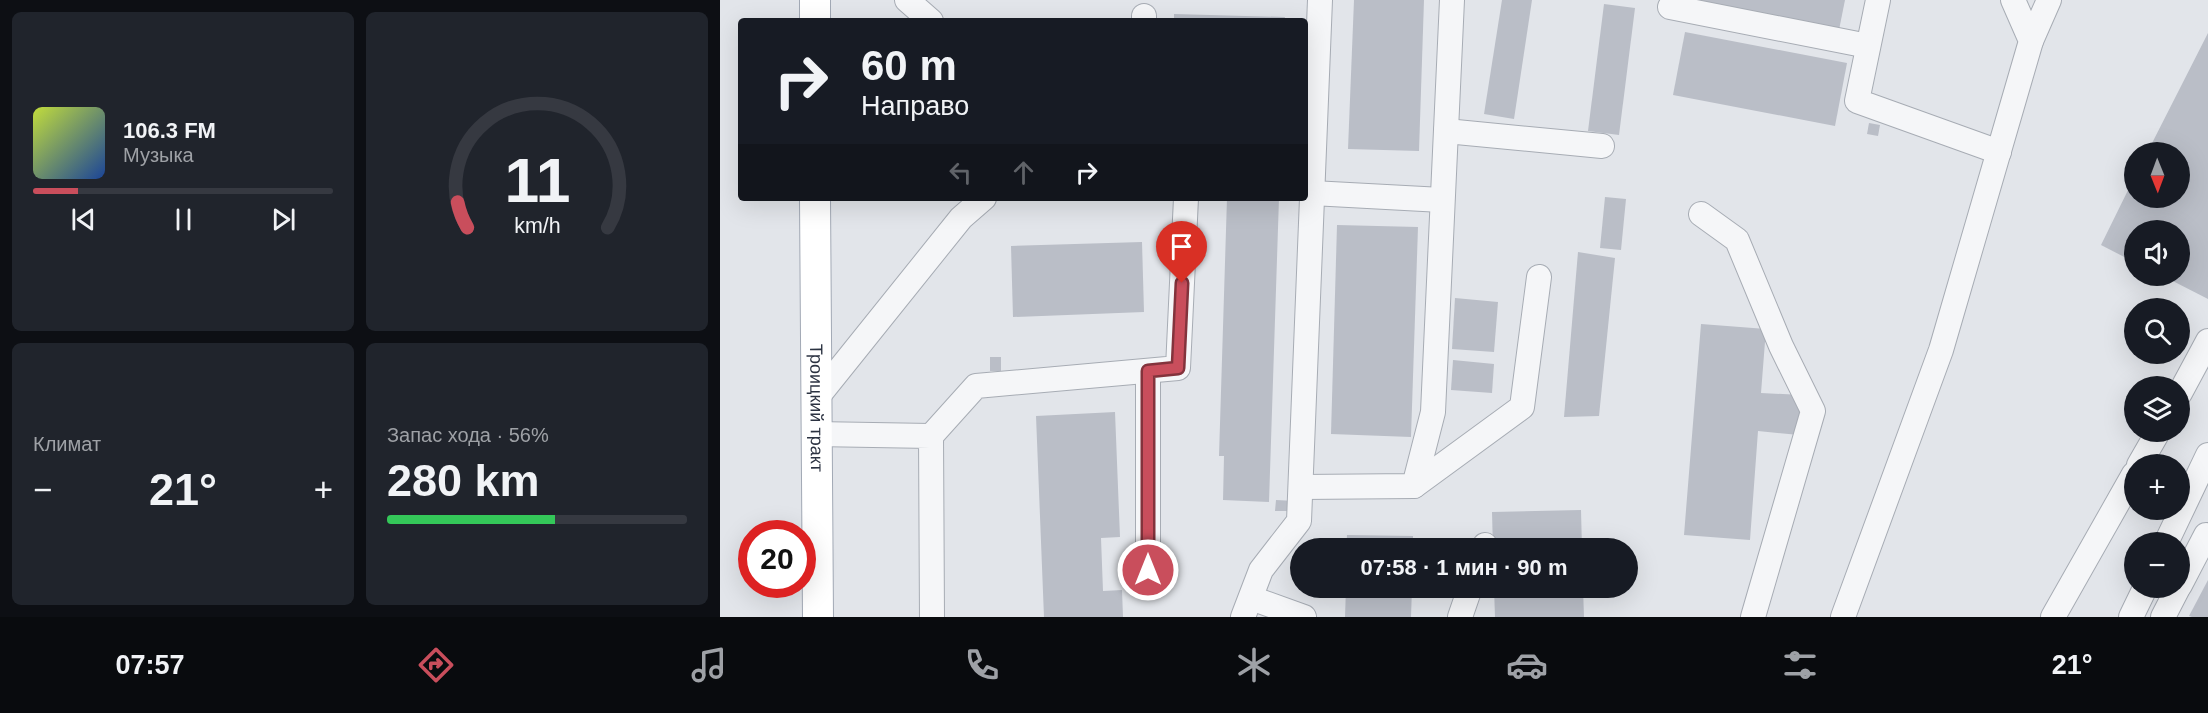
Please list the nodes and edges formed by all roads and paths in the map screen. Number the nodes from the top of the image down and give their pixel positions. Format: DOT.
graph roads {
  1 [pos="815,0"];
  2 [pos="907,0"];
  3 [pos="1320,0"];
  4 [pos="1452,0"];
  5 [pos="1878,0"];
  6 [pos="2013,0"];
  7 [pos="2049,0"];
  8 [pos="1670,7"];
  9 [pos="815,18"];
  10 [pos="928,18"];
  11 [pos="2031,40"];
  12 [pos="1868,46"];
  13 [pos="1446,131"];
  14 [pos="1602,146"];
  15 [pos="1999,152"];
  16 [pos="1312,193"];
  17 [pos="1442,200"];
  18 [pos="815,201"];
  19 [pos="981,201"];
  20 [pos="1186,201"];
  21 [pos="1701,214"];
  22 [pos="1539,277"];
  23 [pos="2208,341"];
  24 [pos="1148,371"];
  25 [pos="2189,376"];
  26 [pos="815,400"];
  27 [pos="815,434"];
  28 [pos="931,436"];
  29 [pos="2208,455"];
  30 [pos="1414,486"];
  31 [pos="1302,487"];
  32 [pos="2124,492"];
  33 [pos="2171,532"];
  34 [pos="2205,535"];
  35 [pos="2190,564"];
  36 [pos="1148,570"];
  37 [pos="1467,598"];
  38 [pos="2172,598"];
  39 [pos="2138,603"];
  40 [pos="1247,607"];
  41 [pos="818,617"];
  42 [pos="932,617"];
  43 [pos="1304,617"];
  44 [pos="1460,617"];
  45 [pos="1753,617"];
  46 [pos="1843,617"];
  47 [pos="2053,617"];
  48 [pos="2162,617"];
  1 -- 9 [label="main road"];
  2 -- 10 [label="lane"];
  3 -- 16 [label="lane"];
  4 -- 13 [label="lane"];
  5 -- 12 [label="lane"];
  6 -- 11 [label="lane"];
  7 -- 11 [label="lane"];
  8 -- 12 [label="lane"];
  11 -- 15 [label="lane"];
  12 -- 15 [label="lane"];
  13 -- 14 [label="lane"];
  13 -- 17 [label="lane"];
  15 -- 46 [label="lane"];
  16 -- 17 [label="lane"];
  16 -- 31 [label="lane"];
  17 -- 30 [label="lane"];
  18 -- 26 [label="main road, Троицкий тракт"];
  19 -- 26 [label="lane"];
  20 -- 24 [label="lane"];
  21 -- 45 [label="lane"];
  22 -- 30 [label="lane"];
  23 -- 25 [label="lane"];
  24 -- 28 [label="lane"];
  24 -- 36 [label="lane"];
  26 -- 27 [label="main road, Троицкий тракт"];
  27 -- 28 [label="lane"];
  27 -- 41 [label="main road, Троицкий тракт"];
  28 -- 42 [label="lane"];
  29 -- 33 [label="lane"];
  30 -- 31 [label="lane"];
  31 -- 40 [label="lane"];
  32 -- 47 [label="lane"];
  34 -- 35 [label="lane"];
  37 -- 44 [label="lane"];
  38 -- 48 [label="lane"];
  39 -- 48 [label="lane"];
  40 -- 43 [label="lane"];
}
